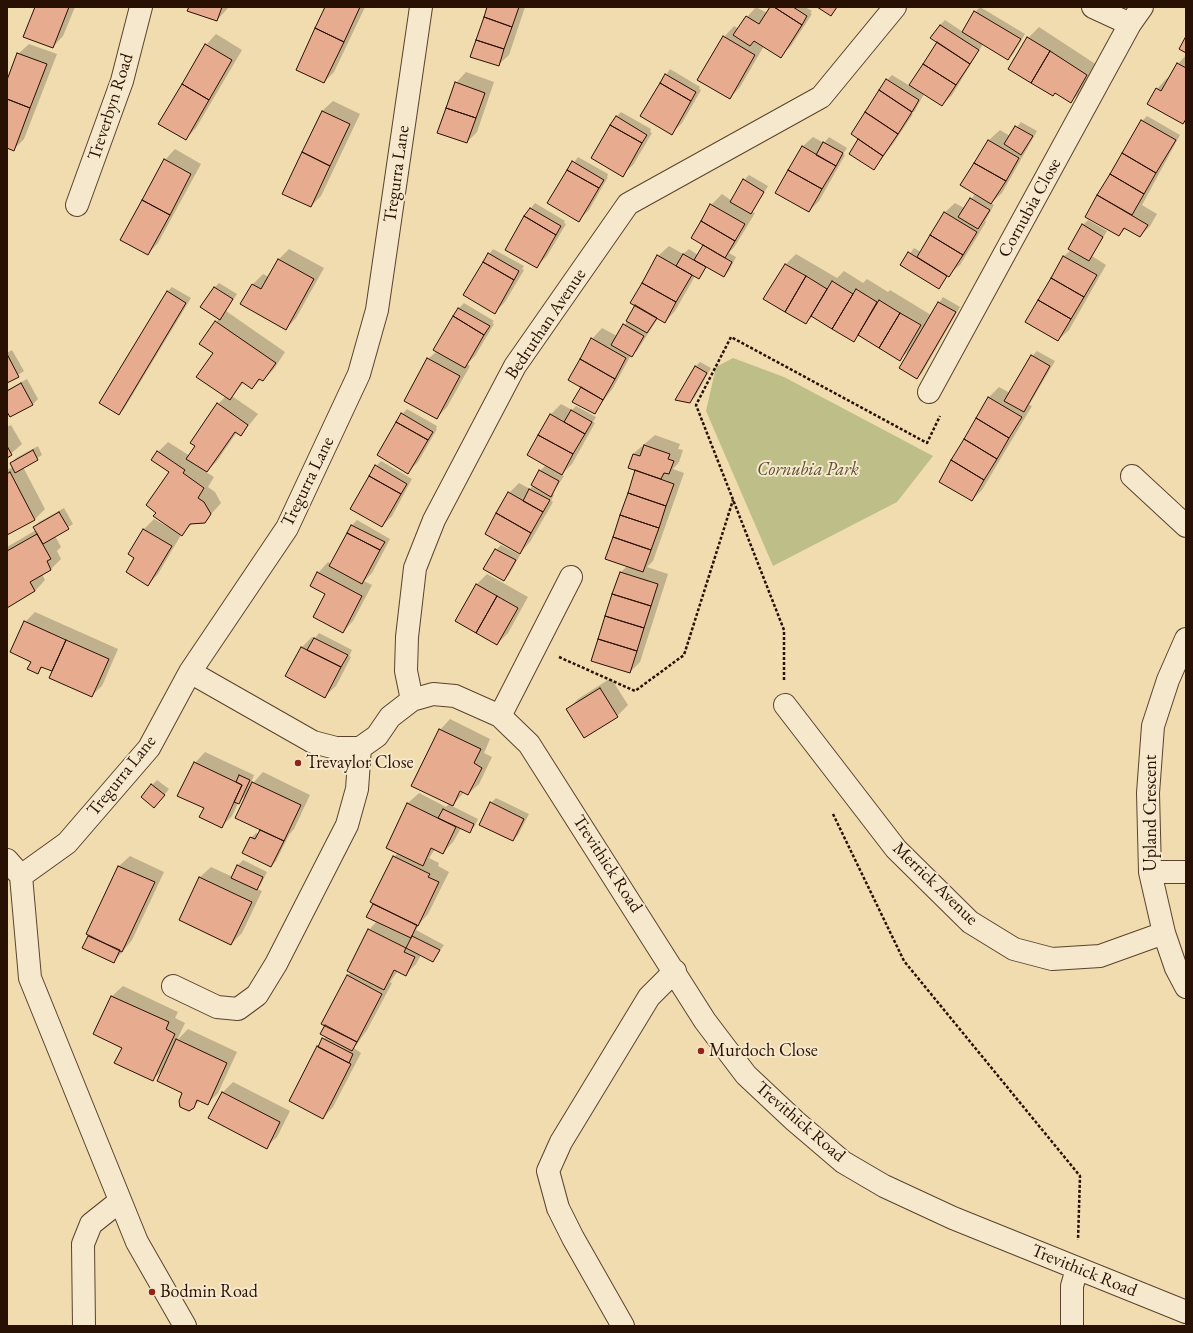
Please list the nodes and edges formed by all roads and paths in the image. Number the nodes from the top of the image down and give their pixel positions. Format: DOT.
graph roads {
  1 [pos="141,7"];
  2 [pos="421,7"];
  3 [pos="895,7"];
  4 [pos="1093,7"];
  5 [pos="1136,16"];
  6 [pos="77,205"];
  7 [pos="929,392"];
  8 [pos="1132,476"];
  9 [pos="733,499"];
  10 [pos="1186,526"];
  11 [pos="571,577"];
  12 [pos="1186,639"];
  13 [pos="535,647"];
  14 [pos="190,672"];
  15 [pos="412,700"];
  16 [pos="785,706"];
  17 [pos="500,716"];
  18 [pos="360,748"];
  19 [pos="832,812"];
  20 [pos="7,860"];
  21 [pos="1150,872"];
  22 [pos="1186,872"];
  23 [pos="20,876"];
  24 [pos="1164,933"];
  25 [pos="675,972"];
  26 [pos="173,986"];
  27 [pos="1186,987"];
  28 [pos="120,1201"];
  29 [pos="1077,1269"];
  30 [pos="1186,1312"];
  31 [pos="84,1326"];
  32 [pos="185,1326"];
  33 [pos="623,1326"];
  34 [pos="1072,1326"];
  1 -- 6 [label="street, Treverbyn Road"];
  2 -- 14 [label="street, Tregurra Lane"];
  3 -- 15 [label="street, Bedruthan Avenue"];
  4 -- 5 [label="street, Cornubia Close"];
  5 -- 7 [label="street, Cornubia Close"];
  7 -- 9 [label="path"];
  8 -- 10 [label="street"];
  9 -- 13 [label="path"];
  9 -- 16 [label="path"];
  11 -- 13 [label="street"];
  12 -- 21 [label="street, Upland Crescent"];
  13 -- 17 [label="street"];
  14 -- 18 [label="street"];
  14 -- 23 [label="street, Tregurra Lane"];
  15 -- 17 [label="street, Trevithick Road"];
  15 -- 18 [label="street"];
  16 -- 24 [label="street, Merrick Avenue"];
  17 -- 25 [label="street, Trevithick Road"];
  18 -- 26 [label="street"];
  19 -- 29 [label="path"];
  20 -- 23 [label="street"];
  21 -- 22 [label="street"];
  21 -- 24 [label="street, Upland Crescent"];
  23 -- 28 [label="street"];
  24 -- 27 [label="street, Upland Crescent"];
  25 -- 29 [label="street, Trevithick Road"];
  25 -- 33 [label="street"];
  28 -- 31 [label="street"];
  28 -- 32 [label="street"];
  29 -- 30 [label="street, Trevithick Road"];
  29 -- 34 [label="street"];
}
